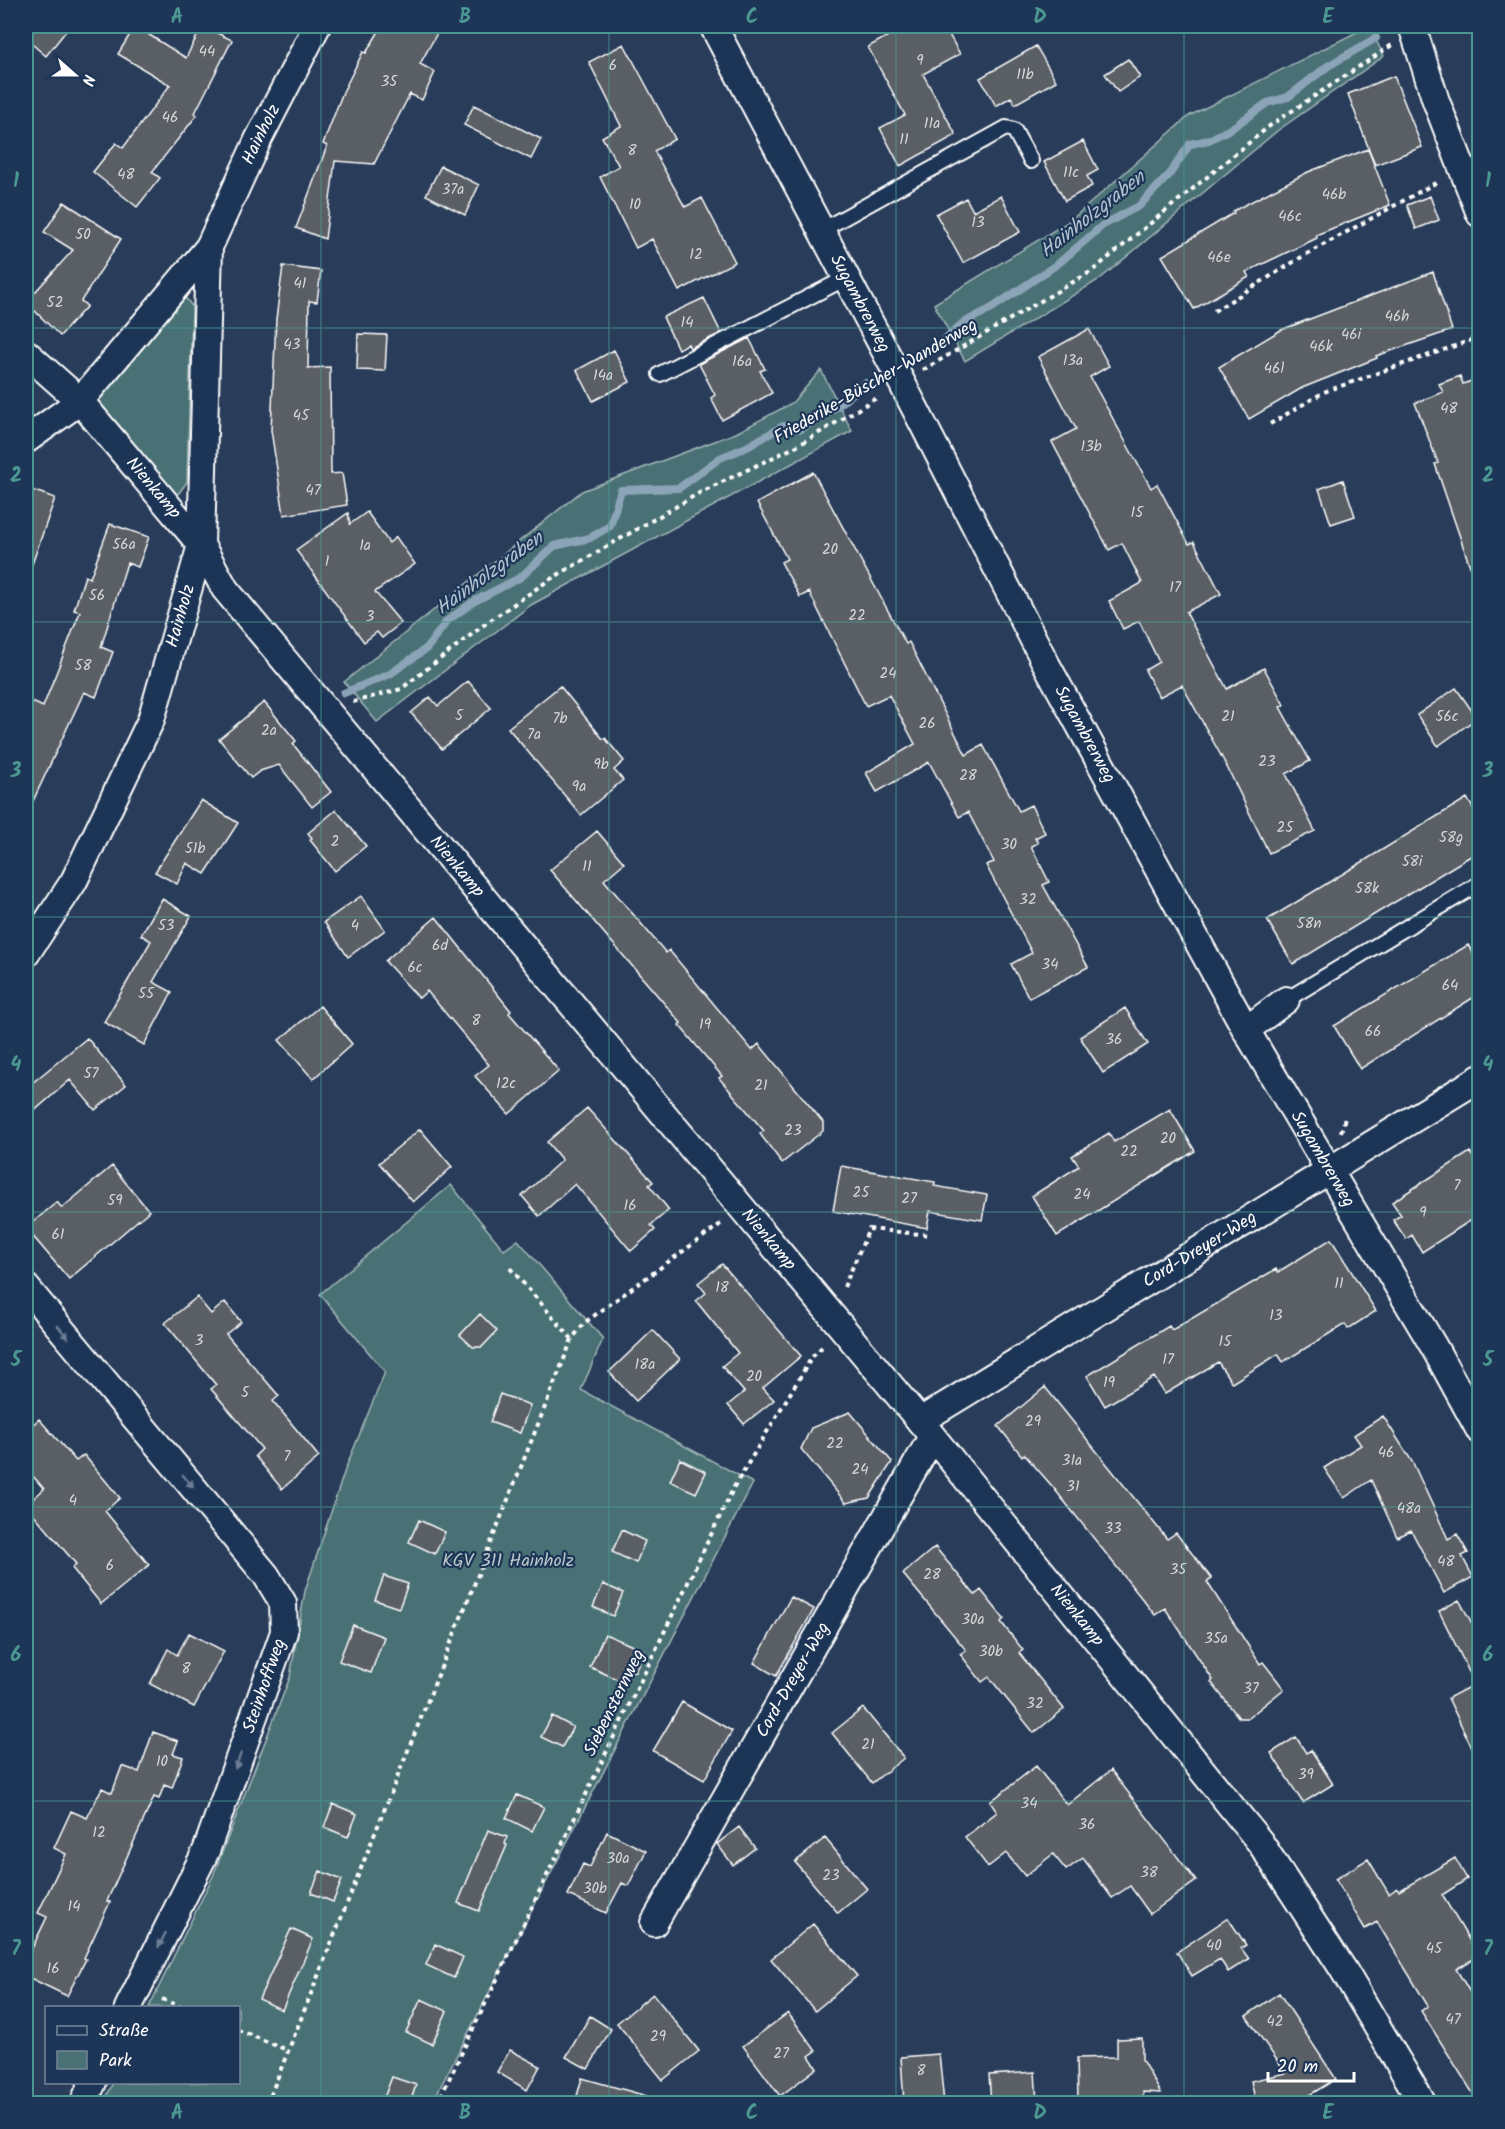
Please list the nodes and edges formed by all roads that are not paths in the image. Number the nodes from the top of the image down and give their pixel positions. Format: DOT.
graph roads {
  1 [pos="317,26"];
  2 [pos="713,26"];
  3 [pos="1412,28"];
  4 [pos="1031,161"];
  5 [pos="1479,214"];
  6 [pos="820,231"];
  7 [pos="208,247"];
  8 [pos="846,278"];
  9 [pos="26,353"];
  10 [pos="660,374"];
  11 [pos="80,400"];
  12 [pos="26,440"];
  13 [pos="201,545"];
  14 [pos="1479,883"];
  15 [pos="26,954"];
  16 [pos="1287,1000"];
  17 [pos="1246,1030"];
  18 [pos="1479,1078"];
  19 [pos="1330,1171"];
  20 [pos="26,1287"];
  21 [pos="926,1429"];
  22 [pos="1479,1431"];
  23 [pos="654,1923"];
  24 [pos="128,2006"];
  25 [pos="92,2084"];
  26 [pos="83,2103"];
  27 [pos="1423,2103"];
  1 -- 7 [label="street, Hainholz"];
  2 -- 6 [label="street, Sugambrerweg"];
  3 -- 5 [label="street"];
  4 -- 6 [label="lane"];
  6 -- 8 [label="street, Sugambrerweg"];
  7 -- 11 [label="street, Hainholz"];
  7 -- 13 [label="street, Hainholz"];
  8 -- 10 [label="lane"];
  8 -- 17 [label="street, Sugambrerweg"];
  9 -- 11 [label="street, Nienkamp"];
  11 -- 12 [label="street, Hainholz"];
  11 -- 13 [label="street, Nienkamp"];
  13 -- 15 [label="street, Hainholz"];
  13 -- 21 [label="street, Nienkamp"];
  14 -- 16 [label="lane"];
  16 -- 17 [label="street"];
  17 -- 19 [label="street, Sugambrerweg"];
  18 -- 19 [label="street, Cord-Dreyer-Weg"];
  19 -- 21 [label="street, Cord-Dreyer-Weg"];
  19 -- 22 [label="street, Sugambrerweg"];
  20 -- 24 [label="street, Steinhoffweg, one-way"];
  21 -- 23 [label="street, Cord-Dreyer-Weg"];
  21 -- 27 [label="street, Nienkamp"];
  25 -- 26 [label="street"];
}
